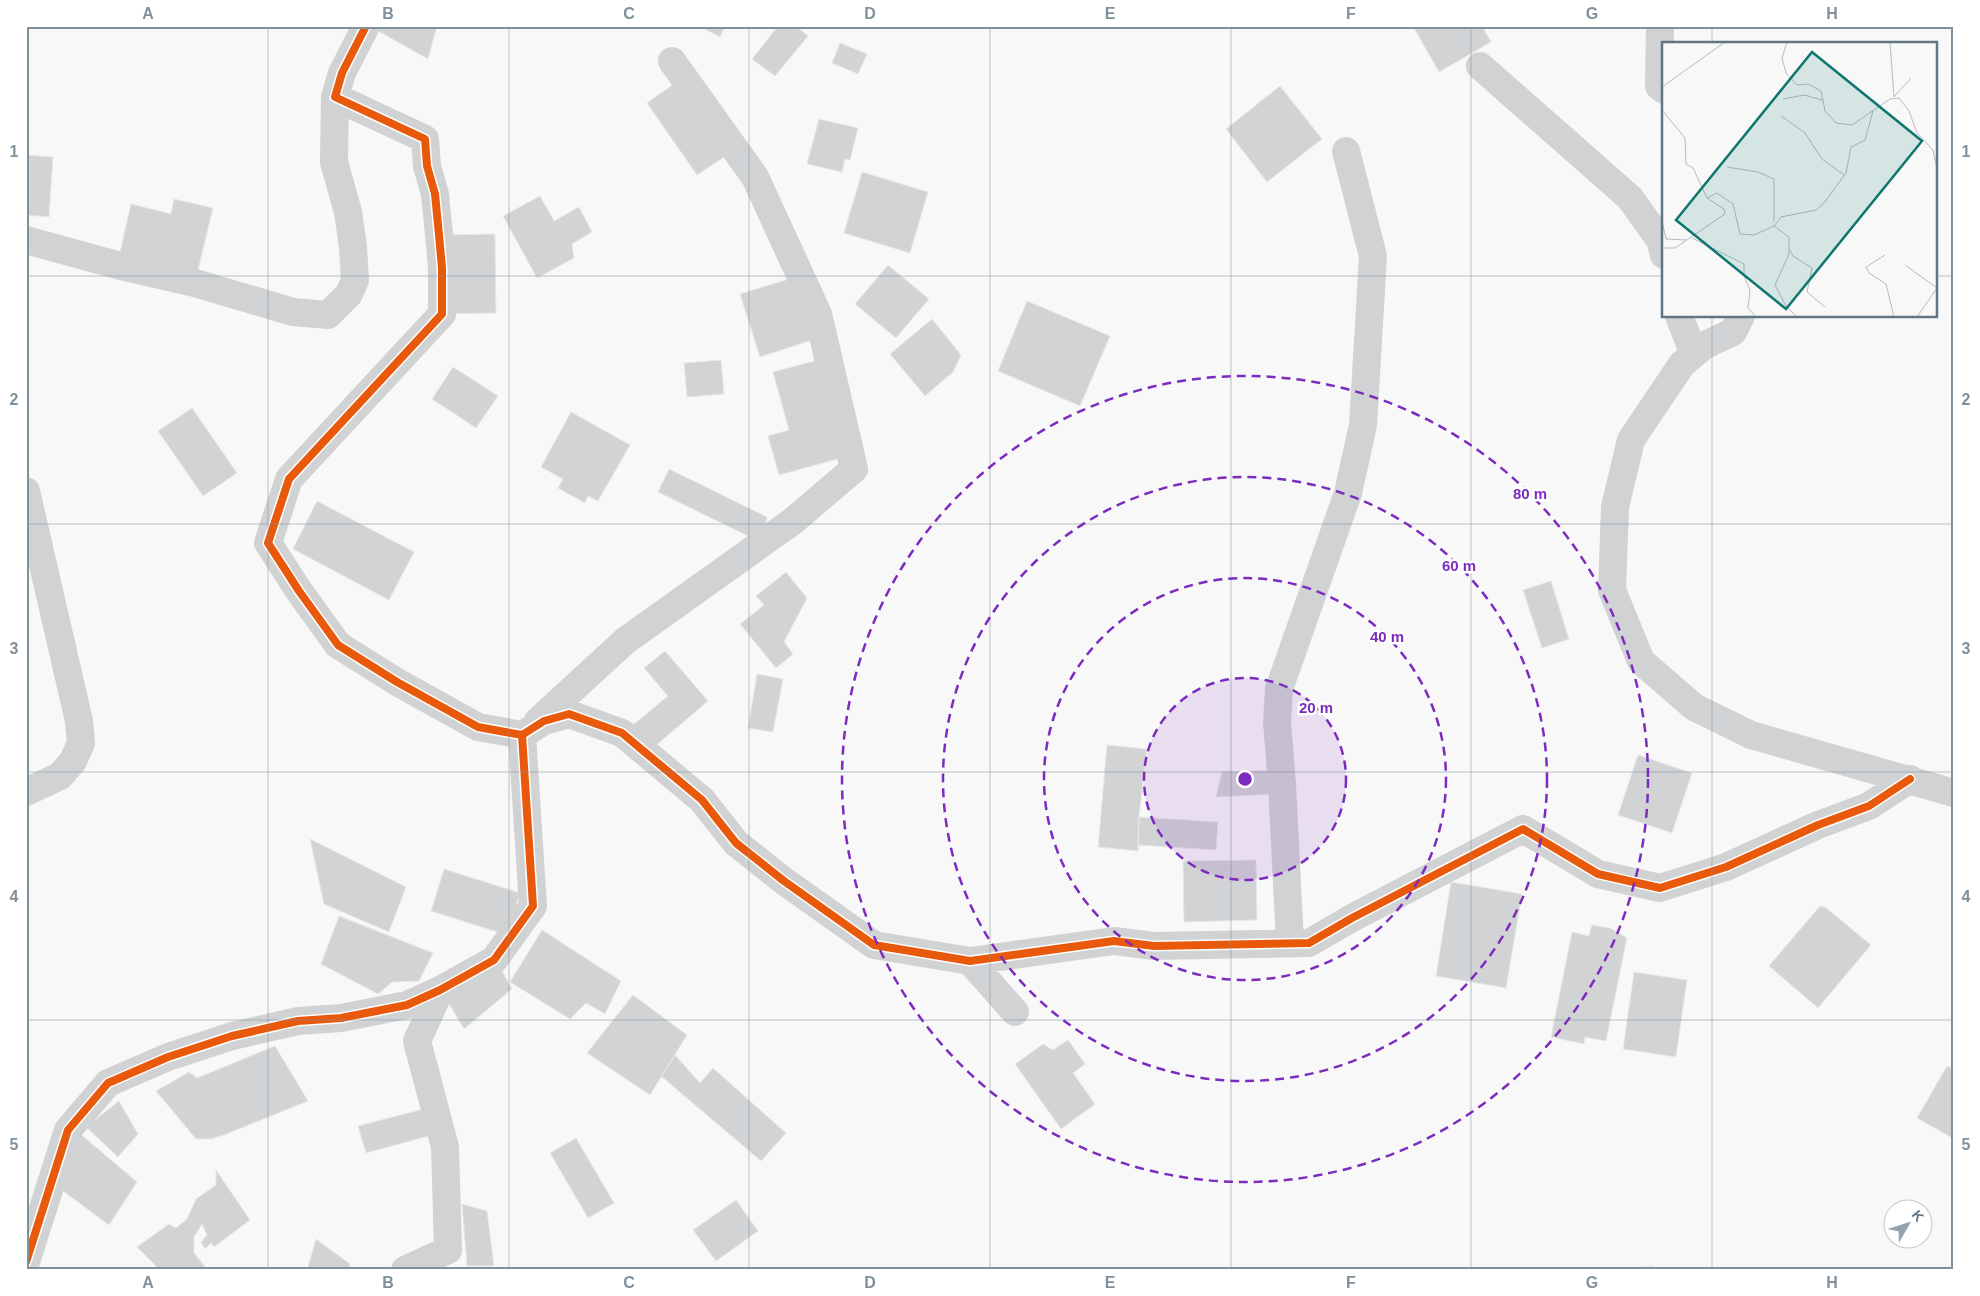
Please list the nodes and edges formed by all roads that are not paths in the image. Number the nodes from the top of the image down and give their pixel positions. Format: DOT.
graph roads {
  1 [pos="366,26"];
  2 [pos="1660,26"];
  3 [pos="672,61"];
  4 [pos="1480,66"];
  5 [pos="1662,88"];
  6 [pos="335,97"];
  7 [pos="1346,151"];
  8 [pos="26,240"];
  9 [pos="1662,248"];
  10 [pos="1680,318"];
  11 [pos="1741,318"];
  12 [pos="1694,354"];
  13 [pos="26,491"];
  14 [pos="522,735"];
  15 [pos="1910,779"];
  16 [pos="26,792"];
  17 [pos="1954,793"];
  18 [pos="1290,943"];
  19 [pos="970,961"];
  20 [pos="440,990"];
  21 [pos="1014,1012"];
  22 [pos="26,1262"];
  23 [pos="405,1270"];
  1 -- 6 [label="street"];
  2 -- 5 [label="street"];
  3 -- 14 [label="street"];
  4 -- 9 [label="street"];
  6 -- 8 [label="street"];
  6 -- 14 [label="street"];
  7 -- 18 [label="street"];
  10 -- 12 [label="street"];
  11 -- 12 [label="street"];
  12 -- 15 [label="street"];
  13 -- 16 [label="street"];
  14 -- 19 [label="street"];
  14 -- 20 [label="street"];
  15 -- 17 [label="street"];
  15 -- 18 [label="street"];
  18 -- 19 [label="street"];
  19 -- 21 [label="street"];
  20 -- 22 [label="street"];
  20 -- 23 [label="street"];
}
